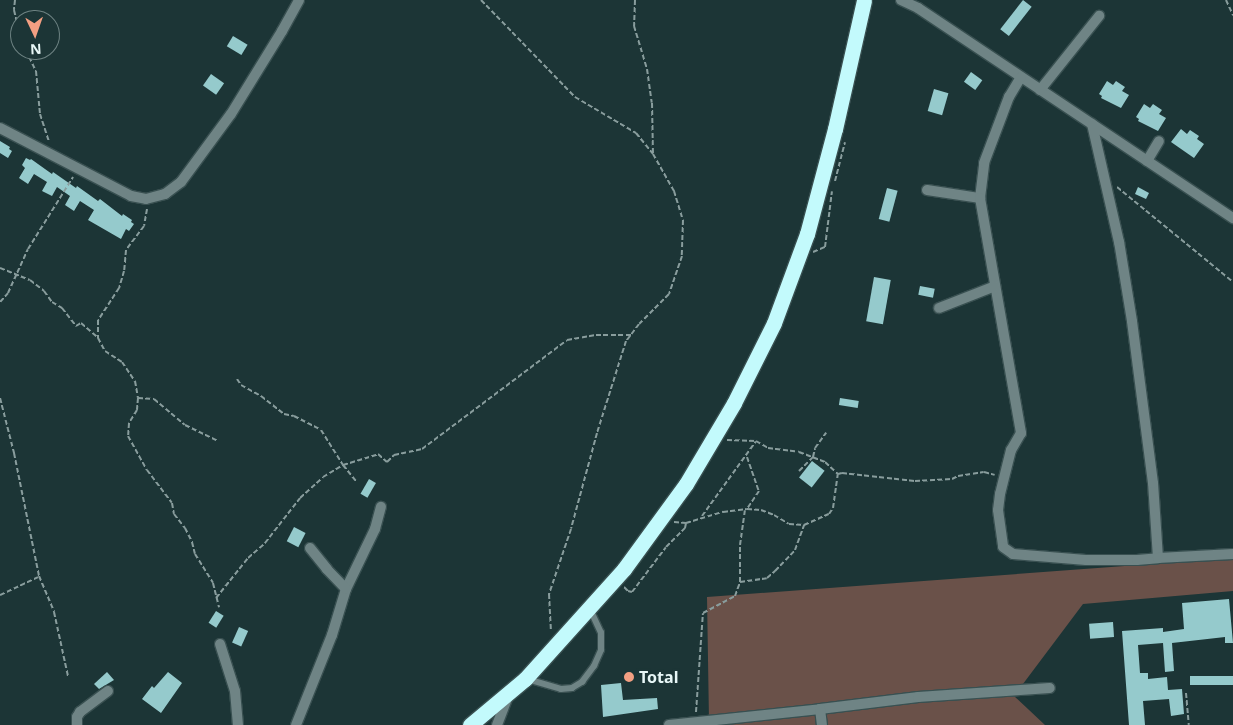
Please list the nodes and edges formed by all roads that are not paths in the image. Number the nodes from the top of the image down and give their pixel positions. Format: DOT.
graph roads {
  1 [pos="299,0"];
  2 [pos="864,0"];
  3 [pos="902,0"];
  4 [pos="1099,16"];
  5 [pos="1021,77"];
  6 [pos="1040,90"];
  7 [pos="1092,124"];
  8 [pos="0,128"];
  9 [pos="1159,141"];
  10 [pos="1147,161"];
  11 [pos="926,190"];
  12 [pos="980,198"];
  13 [pos="1233,218"];
  14 [pos="995,286"];
  15 [pos="939,308"];
  16 [pos="380,507"];
  17 [pos="310,548"];
  18 [pos="1233,554"];
  19 [pos="1158,558"];
  20 [pos="346,589"];
  21 [pos="590,609"];
  22 [pos="220,644"];
  23 [pos="525,679"];
  24 [pos="1050,688"];
  25 [pos="108,691"];
  26 [pos="510,692"];
  27 [pos="820,709"];
  28 [pos="77,725"];
  29 [pos="238,725"];
  30 [pos="296,725"];
  31 [pos="470,725"];
  32 [pos="497,725"];
  33 [pos="669,725"];
  34 [pos="822,725"];
  1 -- 8 [label="street"];
  2 -- 21 [label="highway"];
  3 -- 5 [label="street"];
  4 -- 6 [label="street"];
  5 -- 6 [label="street"];
  5 -- 12 [label="street"];
  6 -- 7 [label="street"];
  7 -- 10 [label="street"];
  7 -- 19 [label="street"];
  9 -- 10 [label="street"];
  10 -- 13 [label="street"];
  11 -- 12 [label="street"];
  12 -- 14 [label="street"];
  14 -- 15 [label="street"];
  14 -- 19 [label="street"];
  16 -- 20 [label="street"];
  17 -- 20 [label="street"];
  18 -- 19 [label="street"];
  20 -- 30 [label="street"];
  21 -- 23 [label="highway"];
  21 -- 23 [label="lane"];
  22 -- 29 [label="street"];
  23 -- 26 [label="highway"];
  24 -- 27 [label="street"];
  25 -- 28 [label="street"];
  26 -- 31 [label="highway"];
  26 -- 32 [label="street"];
  27 -- 33 [label="street"];
  27 -- 34 [label="street"];
}
